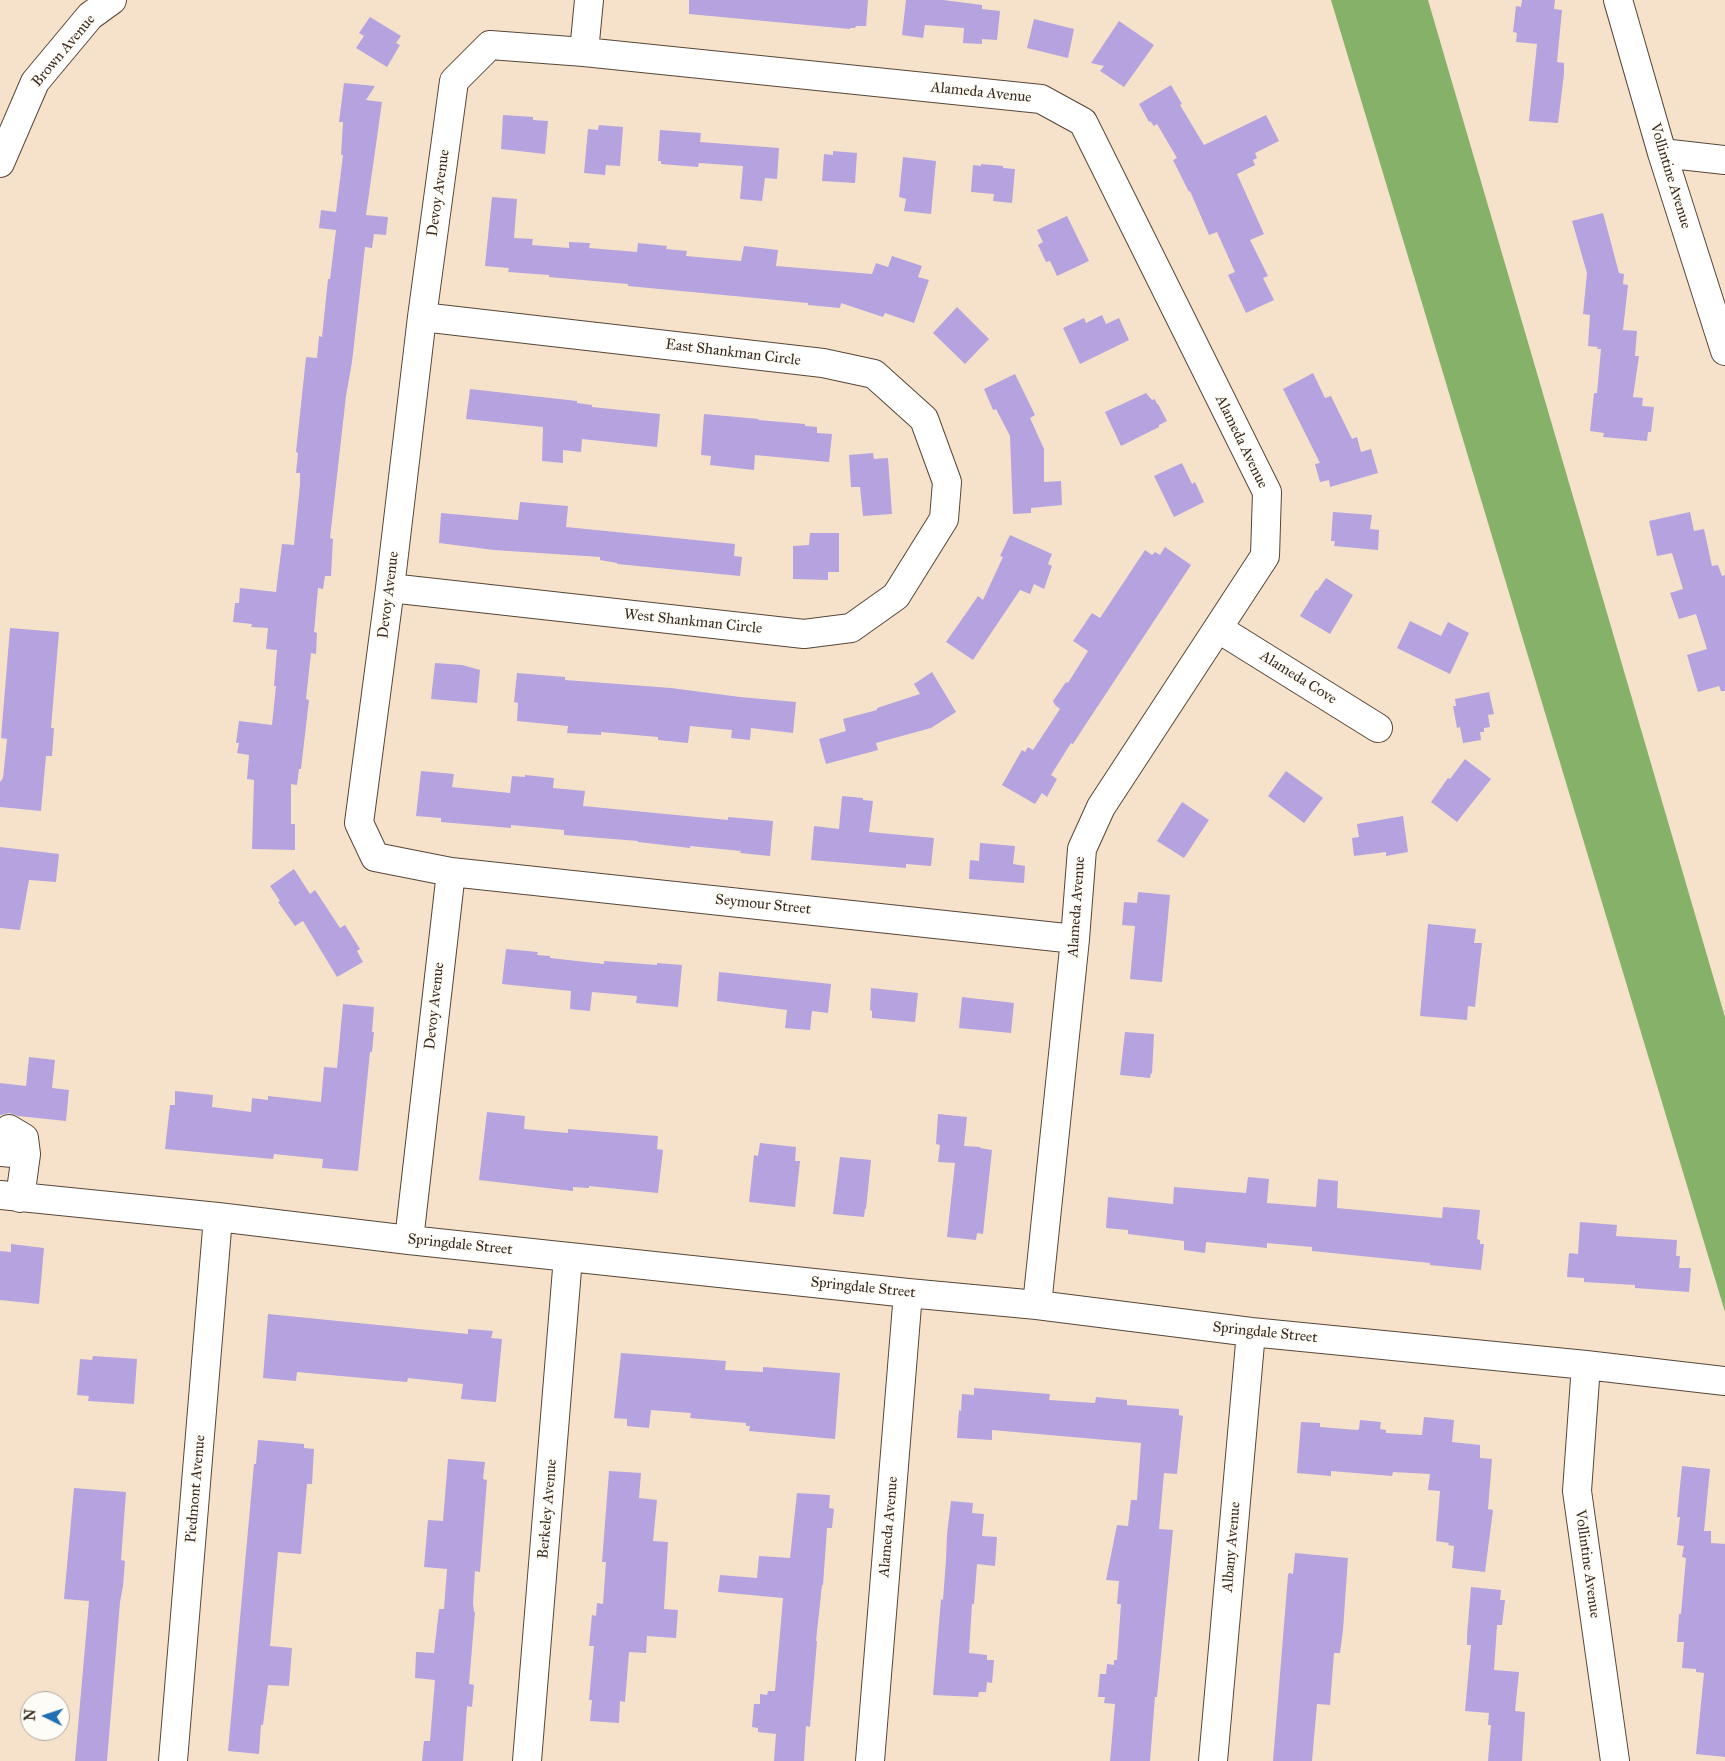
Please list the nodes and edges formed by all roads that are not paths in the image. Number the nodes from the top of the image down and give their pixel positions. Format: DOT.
graph roads {
  1 [pos="112,0"];
  2 [pos="589,0"];
  3 [pos="1618,0"];
  4 [pos="584,52"];
  5 [pos="1662,153"];
  6 [pos="1725,160"];
  7 [pos="0,163"];
  8 [pos="422,317"];
  9 [pos="1725,351"];
  10 [pos="944,519"];
  11 [pos="390,588"];
  12 [pos="1219,629"];
  13 [pos="1378,728"];
  14 [pos="451,872"];
  15 [pos="1075,939"];
  16 [pos="12,1145"];
  17 [pos="10,1197"];
  18 [pos="218,1217"];
  19 [pos="409,1240"];
  20 [pos="568,1257"];
  21 [pos="908,1294"];
  22 [pos="1037,1304"];
  23 [pos="1251,1332"];
  24 [pos="1586,1365"];
  25 [pos="1725,1382"];
  26 [pos="173,1761"];
  27 [pos="527,1761"];
  28 [pos="870,1761"];
  29 [pos="1213,1761"];
  30 [pos="1615,1761"];
  1 -- 7 [label="street, Brown Avenue"];
  2 -- 4 [label="street"];
  3 -- 5 [label="street, Vollintine Avenue"];
  4 -- 8 [label="street, Devoy Avenue"];
  4 -- 12 [label="street, Alameda Avenue"];
  5 -- 6 [label="street"];
  5 -- 9 [label="street, Vollintine Avenue"];
  8 -- 10 [label="street, East Shankman Circle"];
  8 -- 11 [label="street, Devoy Avenue"];
  10 -- 11 [label="street, West Shankman Circle"];
  11 -- 14 [label="street, Devoy Avenue"];
  12 -- 13 [label="street, Alameda Cove"];
  12 -- 15 [label="street, Alameda Avenue"];
  14 -- 15 [label="street, Seymour Street"];
  14 -- 19 [label="street, Devoy Avenue"];
  15 -- 22 [label="street, Alameda Avenue"];
  16 -- 17 [label="street"];
  17 -- 18 [label="street, Springdale Street"];
  18 -- 19 [label="street, Springdale Street"];
  18 -- 26 [label="street, Piedmont Avenue"];
  19 -- 20 [label="street, Springdale Street"];
  20 -- 21 [label="street, Springdale Street"];
  20 -- 27 [label="street, Berkeley Avenue"];
  21 -- 22 [label="street, Springdale Street"];
  21 -- 28 [label="street, Alameda Avenue"];
  22 -- 23 [label="street, Springdale Street"];
  23 -- 24 [label="street, Springdale Street"];
  23 -- 29 [label="street, Albany Avenue"];
  24 -- 25 [label="street, Springdale Street"];
  24 -- 30 [label="street, Vollintine Avenue"];
}
